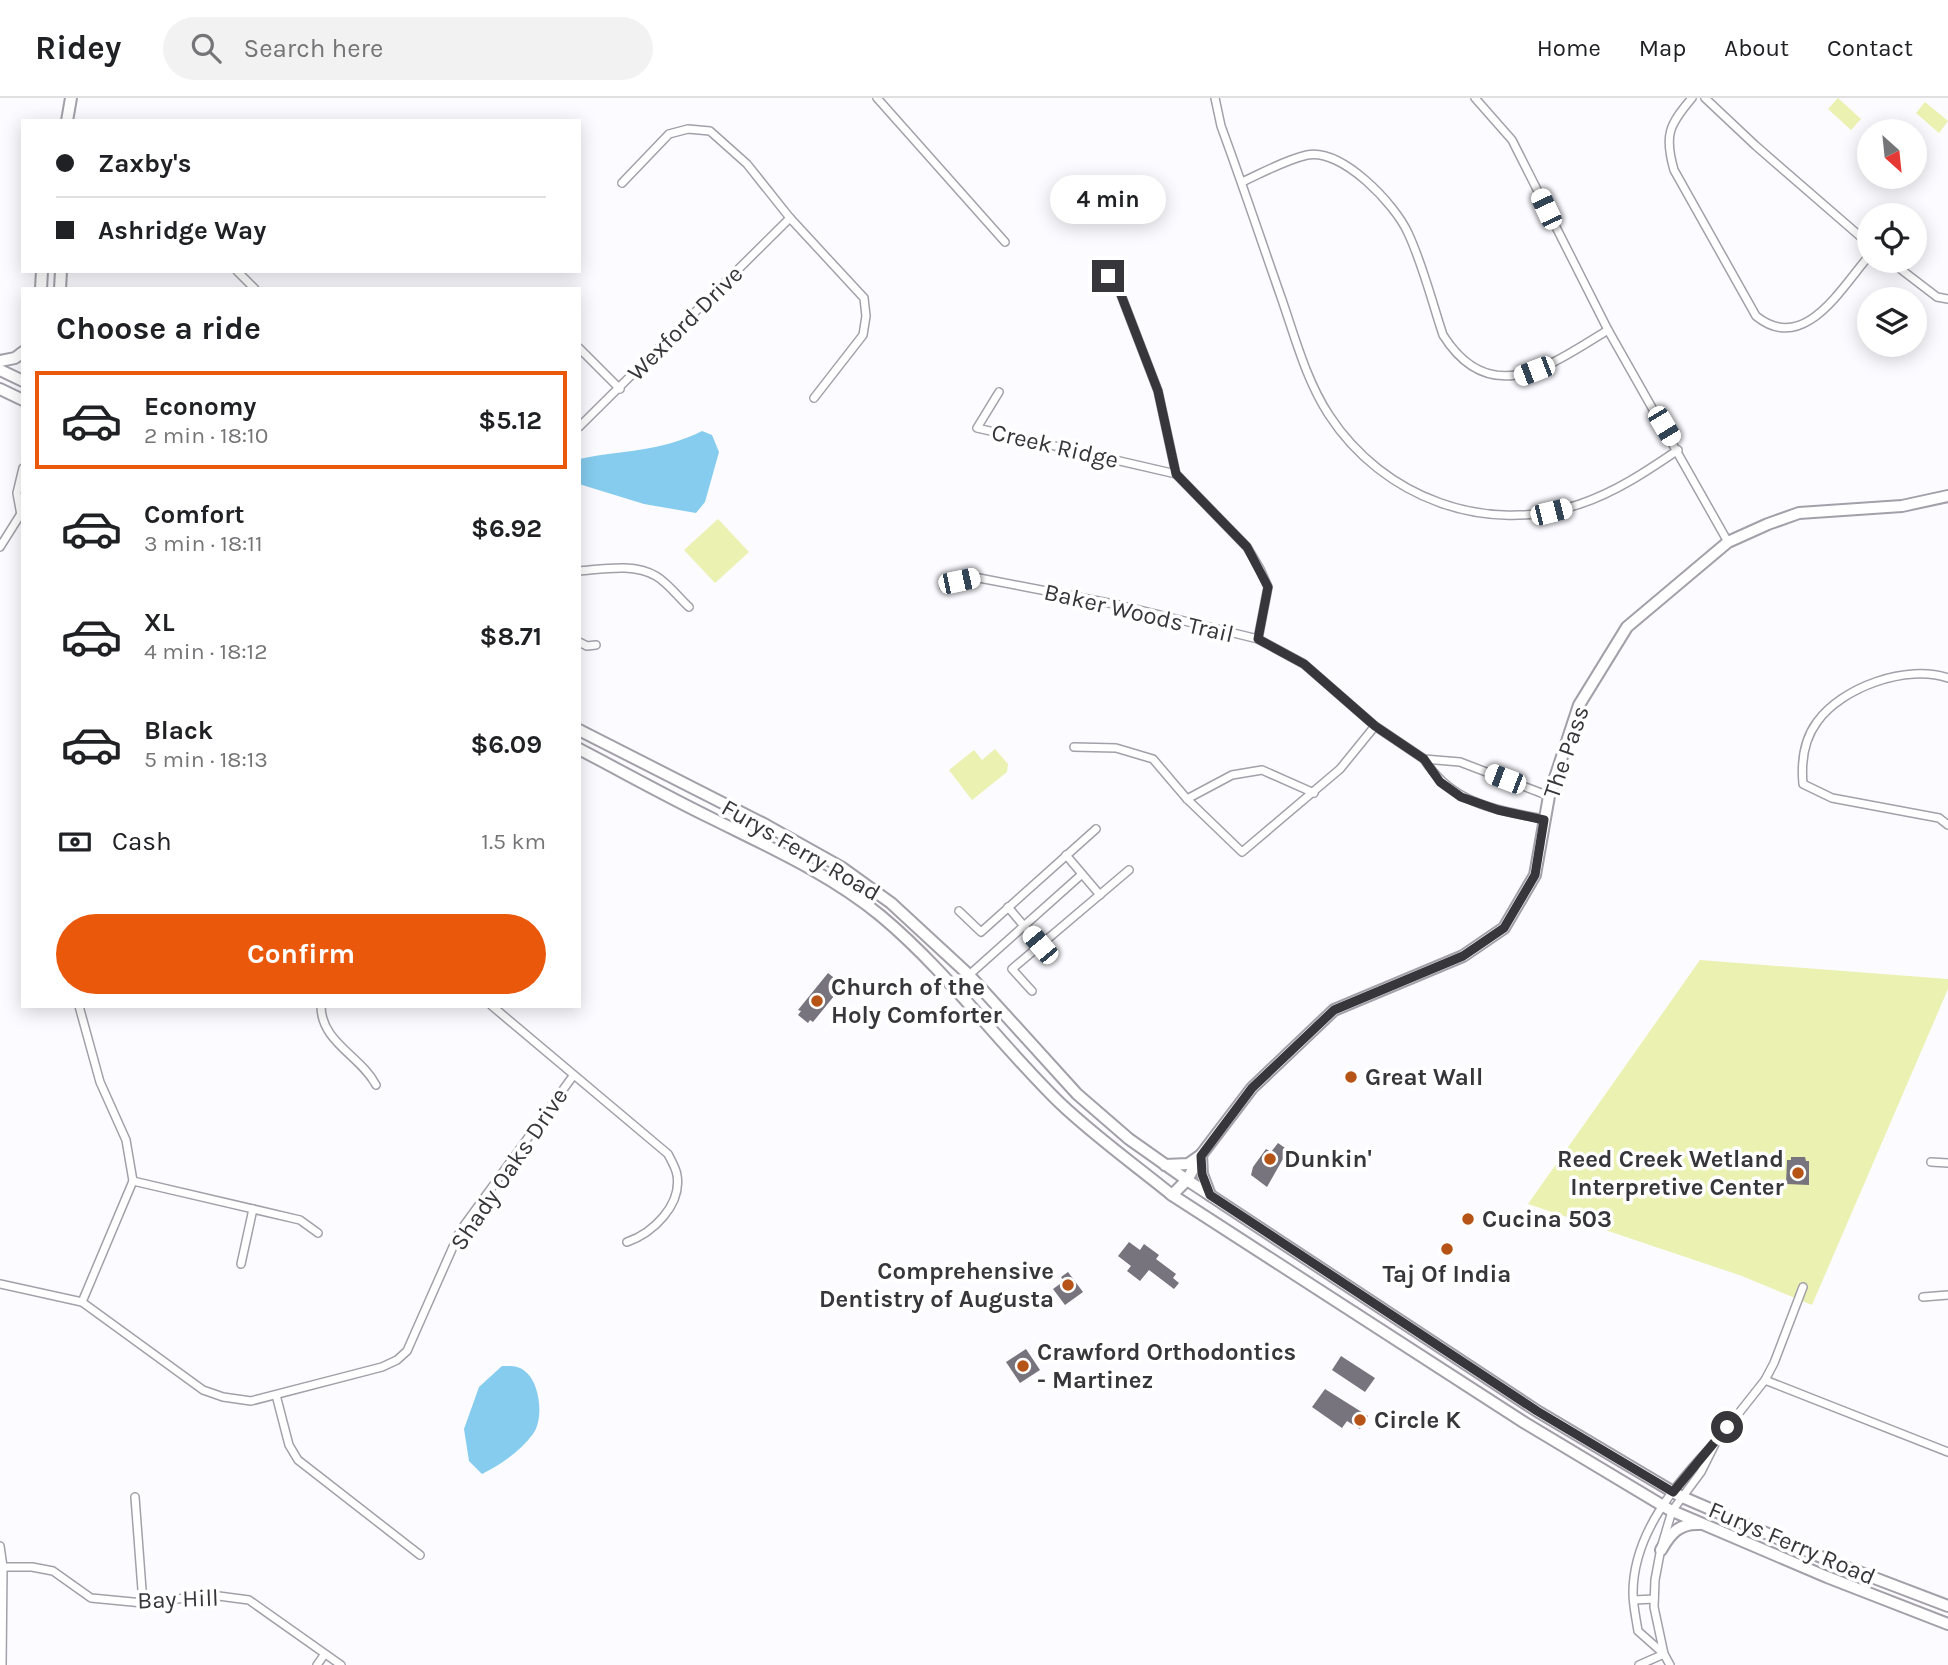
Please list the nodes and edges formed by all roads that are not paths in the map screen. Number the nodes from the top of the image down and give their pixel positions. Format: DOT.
graph roads {
  1 [pos="71,98"];
  2 [pos="877,98"];
  3 [pos="1215,98"];
  4 [pos="1475,98"];
  5 [pos="1692,98"];
  6 [pos="1705,98"];
  7 [pos="67,119"];
  8 [pos="1241,182"];
  9 [pos="622,183"];
  10 [pos="790,218"];
  11 [pos="1857,234"];
  12 [pos="1005,242"];
  13 [pos="1099,266"];
  14 [pos="1857,270"];
  15 [pos="239,273"];
  16 [pos="1906,273"];
  17 [pos="252,287"];
  18 [pos="1948,299"];
  19 [pos="1608,330"];
  20 [pos="581,350"];
  21 [pos="21,354"];
  22 [pos="0,361"];
  23 [pos="0,370"];
  24 [pos="21,380"];
  25 [pos="620,388"];
  26 [pos="0,389"];
  27 [pos="999,392"];
  28 [pos="814,397"];
  29 [pos="21,399"];
  30 [pos="581,425"];
  31 [pos="1678,450"];
  32 [pos="1176,474"];
  33 [pos="21,476"];
  34 [pos="1948,496"];
  35 [pos="21,509"];
  36 [pos="21,515"];
  37 [pos="1728,542"];
  38 [pos="0,547"];
  39 [pos="581,571"];
  40 [pos="944,587"];
  41 [pos="689,607"];
  42 [pos="1258,639"];
  43 [pos="581,643"];
  44 [pos="596,645"];
  45 [pos="1948,678"];
  46 [pos="1375,726"];
  47 [pos="581,731"];
  48 [pos="1074,747"];
  49 [pos="581,749"];
  50 [pos="1424,759"];
  51 [pos="1314,793"];
  52 [pos="1549,796"];
  53 [pos="1187,799"];
  54 [pos="1544,820"];
  55 [pos="1948,825"];
  56 [pos="1096,830"];
  57 [pos="1066,855"];
  58 [pos="1129,870"];
  59 [pos="1081,875"];
  60 [pos="1100,895"];
  61 [pos="1008,907"];
  62 [pos="959,911"];
  63 [pos="1024,927"];
  64 [pos="1040,945"];
  65 [pos="969,975"];
  66 [pos="1032,991"];
  67 [pos="80,1008"];
  68 [pos="321,1008"];
  69 [pos="494,1008"];
  70 [pos="573,1076"];
  71 [pos="376,1085"];
  72 [pos="1201,1156"];
  73 [pos="1931,1162"];
  74 [pos="1948,1163"];
  75 [pos="1165,1165"];
  76 [pos="1186,1180"];
  77 [pos="133,1181"];
  78 [pos="1172,1195"];
  79 [pos="1210,1195"];
  80 [pos="253,1209"];
  81 [pos="318,1233"];
  82 [pos="627,1242"];
  83 [pos="241,1264"];
  84 [pos="0,1284"];
  85 [pos="1803,1287"];
  86 [pos="1948,1295"];
  87 [pos="1923,1297"];
  88 [pos="82,1302"];
  89 [pos="1431,1341"];
  90 [pos="1422,1355"];
  91 [pos="1765,1380"];
  92 [pos="276,1395"];
  93 [pos="1948,1452"];
  94 [pos="1678,1495"];
  95 [pos="135,1497"];
  96 [pos="1668,1509"];
  97 [pos="1702,1524"];
  98 [pos="0,1546"];
  99 [pos="1661,1550"];
  100 [pos="420,1555"];
  101 [pos="3,1567"];
  102 [pos="1654,1599"];
  103 [pos="1634,1600"];
  104 [pos="143,1603"];
  105 [pos="1948,1606"];
  106 [pos="1948,1624"];
  107 [pos="1664,1654"];
  108 [pos="324,1655"];
  109 [pos="2,1665"];
  110 [pos="317,1665"];
  111 [pos="341,1665"];
  112 [pos="1639,1665"];
  113 [pos="1670,1665"];
  1 -- 7 [label="main road"];
  2 -- 12 [label="street"];
  3 -- 8 [label="street"];
  4 -- 19 [label="street"];
  5 -- 14 [label="street"];
  6 -- 11 [label="street"];
  8 -- 19 [label="street"];
  8 -- 31 [label="street"];
  9 -- 10 [label="street"];
  10 -- 25 [label="street, Wexford Drive"];
  10 -- 28 [label="street"];
  13 -- 32 [label="street"];
  15 -- 17 [label="street"];
  16 -- 18 [label="street"];
  19 -- 31 [label="street"];
  20 -- 25 [label="street"];
  21 -- 22 [label="main road"];
  23 -- 24 [label="main road"];
  25 -- 30 [label="street, Wexford Drive"];
  26 -- 29 [label="main road"];
  27 -- 32 [label="street, Creek Ridge"];
  31 -- 37 [label="street"];
  32 -- 42 [label="street"];
  33 -- 35 [label="street"];
  34 -- 37 [label="main road, The Pass"];
  36 -- 38 [label="street"];
  37 -- 52 [label="main road, The Pass"];
  39 -- 41 [label="street"];
  40 -- 42 [label="street, Baker Woods Trail"];
  42 -- 46 [label="street, Baker Woods Trail"];
  43 -- 44 [label="street"];
  45 -- 55 [label="street"];
  46 -- 50 [label="street, Baker Woods Trail"];
  46 -- 51 [label="street"];
  47 -- 65 [label="main road, Furys Ferry Road"];
  48 -- 53 [label="street"];
  49 -- 78 [label="main road, Furys Ferry Road"];
  50 -- 52 [label="street, Baker Woods Trail"];
  50 -- 54 [label="street, Baker Woods Trail"];
  51 -- 53 [label="street"];
  51 -- 53 [label="street"];
  52 -- 54 [label="main road, The Pass"];
  54 -- 72 [label="main road, The Pass"];
  56 -- 57 [label="street"];
  57 -- 59 [label="street"];
  57 -- 61 [label="street"];
  58 -- 60 [label="street"];
  59 -- 60 [label="street"];
  59 -- 63 [label="street"];
  60 -- 64 [label="street"];
  61 -- 62 [label="street"];
  61 -- 63 [label="street"];
  63 -- 64 [label="street"];
  63 -- 65 [label="street"];
  64 -- 66 [label="street"];
  65 -- 75 [label="main road, Furys Ferry Road"];
  67 -- 77 [label="street"];
  68 -- 71 [label="street"];
  69 -- 70 [label="street"];
  70 -- 82 [label="street"];
  70 -- 92 [label="street, Shady Oaks Drive"];
  72 -- 75 [label="main road"];
  72 -- 76 [label="main road, The Pass"];
  72 -- 79 [label="main road"];
  73 -- 74 [label="street"];
  75 -- 76 [label="main road, Furys Ferry Road"];
  76 -- 78 [label="main road, The Pass"];
  76 -- 79 [label="main road, Furys Ferry Road"];
  77 -- 80 [label="street"];
  77 -- 88 [label="street"];
  78 -- 90 [label="main road, Furys Ferry Road"];
  79 -- 89 [label="main road, Furys Ferry Road"];
  80 -- 81 [label="street"];
  80 -- 83 [label="street"];
  84 -- 88 [label="street, Shady Oaks Drive"];
  85 -- 91 [label="street"];
  86 -- 87 [label="street"];
  88 -- 92 [label="street, Shady Oaks Drive"];
  89 -- 90 [label="main road"];
  89 -- 94 [label="main road, Furys Ferry Road"];
  90 -- 96 [label="main road, Furys Ferry Road"];
  91 -- 93 [label="street"];
  91 -- 94 [label="street"];
  92 -- 100 [label="street"];
  94 -- 96 [label="street"];
  94 -- 105 [label="main road, Furys Ferry Road"];
  95 -- 104 [label="street"];
  96 -- 97 [label="main road, Furys Ferry Road"];
  96 -- 99 [label="street"];
  96 -- 103 [label="street"];
  97 -- 99 [label="main road"];
  97 -- 106 [label="main road, Furys Ferry Road"];
  98 -- 101 [label="street"];
  99 -- 102 [label="street"];
  101 -- 104 [label="street, Bay Hill"];
  101 -- 109 [label="street"];
  102 -- 103 [label="street"];
  102 -- 107 [label="street"];
  103 -- 107 [label="street"];
  104 -- 108 [label="street, Bay Hill"];
  107 -- 112 [label="street"];
  107 -- 113 [label="street"];
  108 -- 110 [label="street"];
  108 -- 111 [label="street, Bay Hill"];
}
